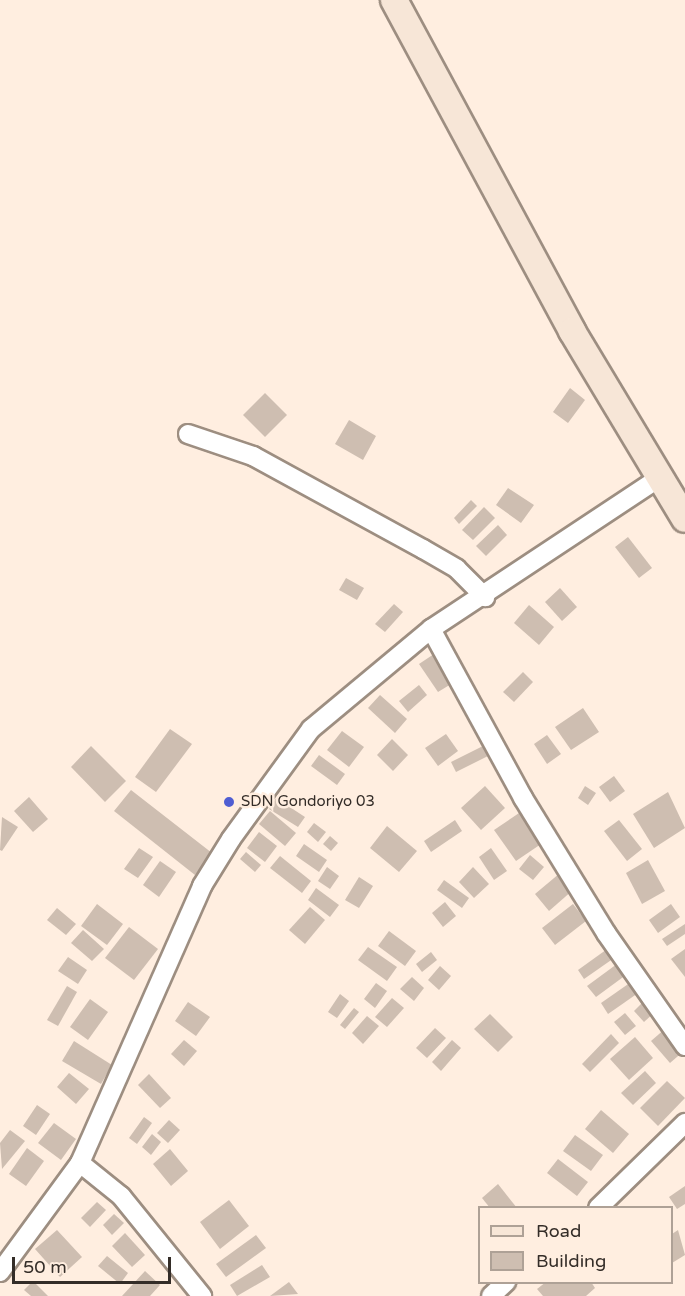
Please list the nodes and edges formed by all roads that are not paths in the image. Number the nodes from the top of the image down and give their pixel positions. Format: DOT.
graph roads {
  1 [pos="394,0"];
  2 [pos="188,434"];
  3 [pos="659,478"];
  4 [pos="685,519"];
  5 [pos="485,597"];
  6 [pos="431,629"];
  7 [pos="685,1046"];
  8 [pos="685,1124"];
  9 [pos="80,1163"];
  10 [pos="600,1206"];
  11 [pos="0,1272"];
  12 [pos="508,1287"];
  13 [pos="202,1296"];
  14 [pos="491,1296"];
  1 -- 3 [label="street"];
  2 -- 5 [label="street"];
  3 -- 4 [label="street"];
  3 -- 5 [label="street"];
  5 -- 6 [label="street"];
  6 -- 7 [label="street"];
  6 -- 9 [label="street"];
  8 -- 10 [label="street"];
  9 -- 11 [label="street"];
  9 -- 13 [label="street"];
  12 -- 14 [label="street"];
}
